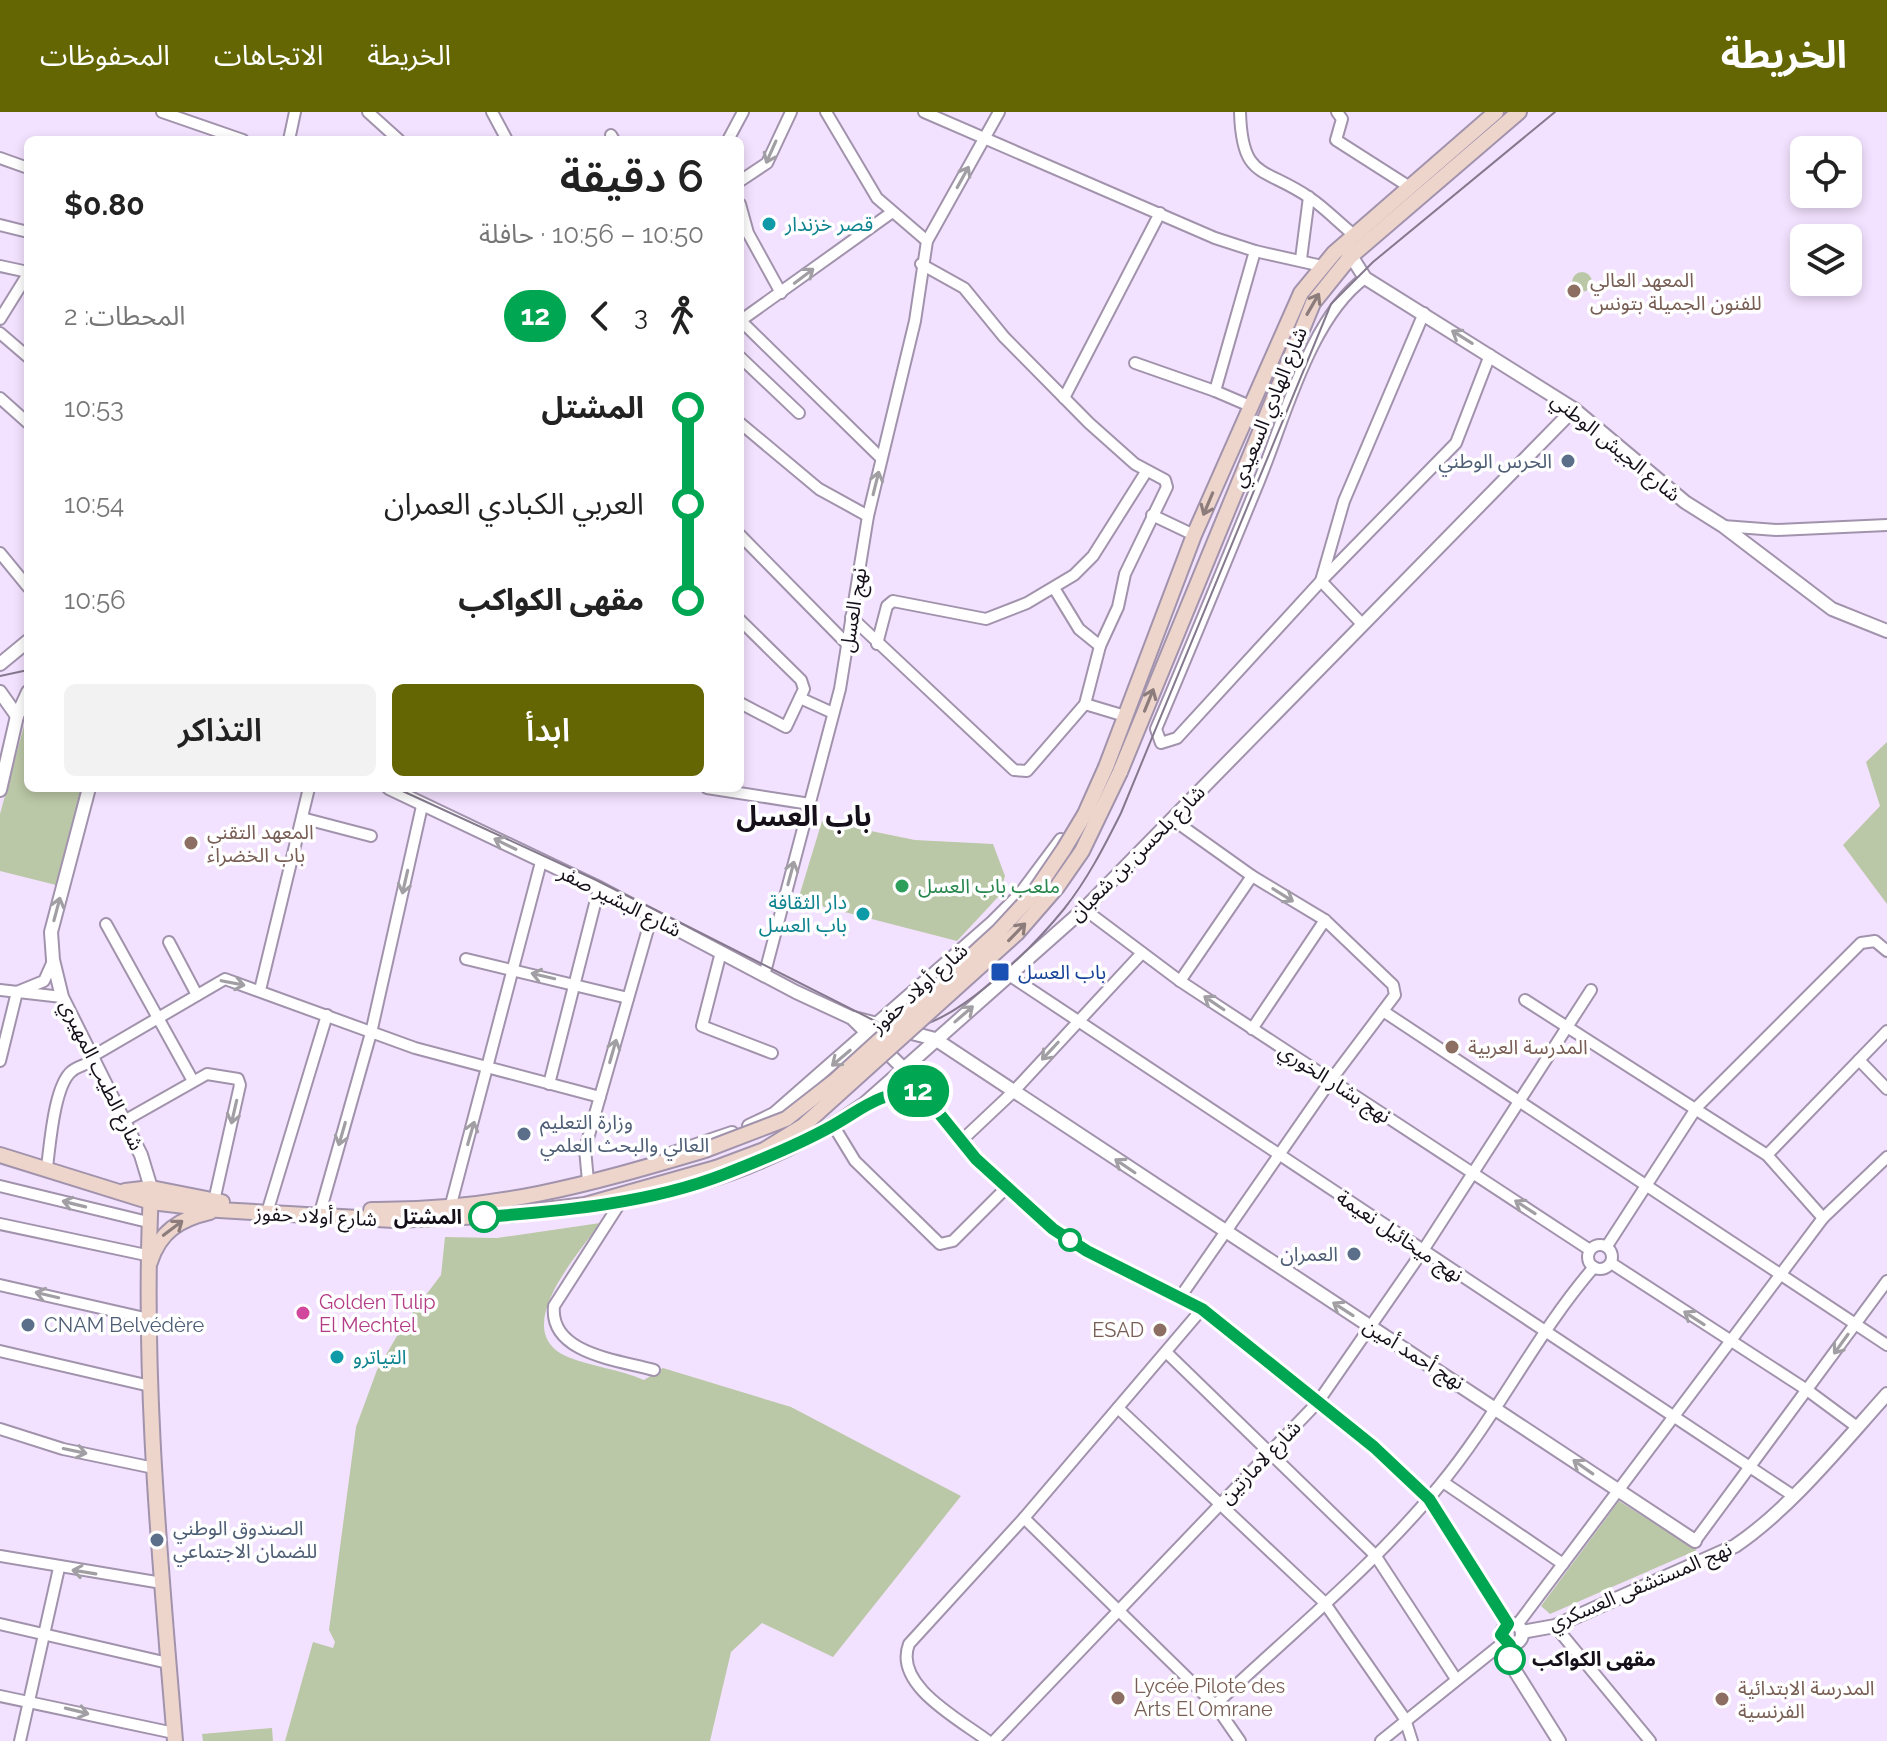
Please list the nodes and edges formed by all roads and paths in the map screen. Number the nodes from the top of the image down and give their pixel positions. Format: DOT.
graph roads {
  1 [pos="162,112"];
  2 [pos="295,112"];
  3 [pos="368,112"];
  4 [pos="492,112"];
  5 [pos="743,112"];
  6 [pos="791,112"];
  7 [pos="826,112"];
  8 [pos="924,112"];
  9 [pos="999,112"];
  10 [pos="1240,112"];
  11 [pos="1337,112"];
  12 [pos="1496,112"];
  13 [pos="1519,112"];
  14 [pos="231,136"];
  15 [pos="290,136"];
  16 [pos="395,136"];
  17 [pos="505,136"];
  18 [pos="730,136"];
  19 [pos="983,139"];
  20 [pos="0,158"];
  21 [pos="24,167"];
  22 [pos="744,178"];
  23 [pos="1408,186"];
  24 [pos="1309,197"];
  25 [pos="891,213"];
  26 [pos="1160,213"];
  27 [pos="744,218"];
  28 [pos="0,225"];
  29 [pos="24,231"];
  30 [pos="927,241"];
  31 [pos="1350,245"];
  32 [pos="1255,251"];
  33 [pos="1301,259"];
  34 [pos="921,264"];
  35 [pos="0,266"];
  36 [pos="1322,266"];
  37 [pos="24,272"];
  38 [pos="1365,278"];
  39 [pos="24,280"];
  40 [pos="781,293"];
  41 [pos="1424,313"];
  42 [pos="744,317"];
  43 [pos="0,319"];
  44 [pos="744,324"];
  45 [pos="0,333"];
  46 [pos="24,354"];
  47 [pos="1490,355"];
  48 [pos="744,361"];
  49 [pos="1135,363"];
  50 [pos="1215,391"];
  51 [pos="0,398"];
  52 [pos="1064,398"];
  53 [pos="1250,406"];
  54 [pos="1574,409"];
  55 [pos="799,413"];
  56 [pos="24,419"];
  57 [pos="744,426"];
  58 [pos="881,458"];
  59 [pos="1146,472"];
  60 [pos="1152,515"];
  61 [pos="868,516"];
  62 [pos="1887,525"];
  63 [pos="1723,526"];
  64 [pos="1194,535"];
  65 [pos="744,539"];
  66 [pos="0,553"];
  67 [pos="1321,581"];
  68 [pos="24,582"];
  69 [pos="1054,588"];
  70 [pos="851,617"];
  71 [pos="744,624"];
  72 [pos="1363,625"];
  73 [pos="1887,631"];
  74 [pos="847,644"];
  75 [pos="877,644"];
  76 [pos="24,645"];
  77 [pos="1100,646"];
  78 [pos="24,653"];
  79 [pos="3,663"];
  80 [pos="0,692"];
  81 [pos="800,698"];
  82 [pos="24,701"];
  83 [pos="1085,704"];
  84 [pos="744,705"];
  85 [pos="833,713"];
  86 [pos="17,716"];
  87 [pos="1125,716"];
  88 [pos="1112,751"];
  89 [pos="3,769"];
  90 [pos="1113,770"];
  91 [pos="0,790"];
  92 [pos="88,792"];
  93 [pos="308,792"];
  94 [pos="396,792"];
  95 [pos="733,792"];
  96 [pos="810,804"];
  97 [pos="422,806"];
  98 [pos="302,818"];
  99 [pos="1172,819"];
  100 [pos="371,836"];
  101 [pos="541,862"];
  102 [pos="1252,876"];
  103 [pos="599,888"];
  104 [pos="1084,909"];
  105 [pos="652,915"];
  106 [pos="1325,920"];
  107 [pos="106,924"];
  108 [pos="169,942"];
  109 [pos="1887,951"];
  110 [pos="721,952"];
  111 [pos="1142,953"];
  112 [pos="466,959"];
  113 [pos="53,960"];
  114 [pos="512,969"];
  115 [pos="1009,975"];
  116 [pos="764,976"];
  117 [pos="1180,981"];
  118 [pos="575,983"];
  119 [pos="0,990"];
  120 [pos="260,990"];
  121 [pos="1591,990"];
  122 [pos="17,992"];
  123 [pos="197,995"];
  124 [pos="62,997"];
  125 [pos="628,998"];
  126 [pos="1525,1000"];
  127 [pos="1383,1011"];
  128 [pos="327,1015"];
  129 [pos="850,1017"];
  130 [pos="158,1018"];
  131 [pos="1077,1022"];
  132 [pos="877,1025"];
  133 [pos="1566,1027"];
  134 [pos="1252,1029"];
  135 [pos="1887,1031"];
  136 [pos="371,1033"];
  137 [pos="867,1035"];
  138 [pos="935,1039"];
  139 [pos="772,1053"];
  140 [pos="94,1059"];
  141 [pos="1859,1060"];
  142 [pos="0,1061"];
  143 [pos="489,1069"];
  144 [pos="904,1069"];
  145 [pos="1331,1080"];
  146 [pos="193,1081"];
  147 [pos="549,1084"];
  148 [pos="1887,1089"];
  149 [pos="921,1091"];
  150 [pos="1013,1092"];
  151 [pos="600,1097"];
  152 [pos="1517,1102"];
  153 [pos="864,1104"];
  154 [pos="1697,1107"];
  155 [pos="124,1121"];
  156 [pos="833,1125"];
  157 [pos="961,1141"];
  158 [pos="1279,1154"];
  159 [pos="0,1155"];
  160 [pos="1767,1155"];
  161 [pos="1887,1157"];
  162 [pos="47,1167"];
  163 [pos="1472,1172"];
  164 [pos="588,1181"];
  165 [pos="0,1186"];
  166 [pos="1647,1187"];
  167 [pos="574,1188"];
  168 [pos="1006,1188"];
  169 [pos="151,1195"];
  170 [pos="622,1200"];
  171 [pos="585,1205"];
  172 [pos="217,1206"];
  173 [pos="269,1206"];
  174 [pos="450,1208"];
  175 [pos="321,1209"];
  176 [pos="1823,1218"];
  177 [pos="148,1222"];
  178 [pos="0,1224"];
  179 [pos="1224,1232"];
  180 [pos="1607,1246"];
  181 [pos="1590,1250"];
  182 [pos="1422,1252"];
  183 [pos="147,1262"];
  184 [pos="1611,1263"];
  185 [pos="1594,1267"];
  186 [pos="1781,1276"];
  187 [pos="1887,1281"];
  188 [pos="0,1285"];
  189 [pos="1181,1296"];
  190 [pos="1202,1309"];
  191 [pos="149,1319"];
  192 [pos="1856,1324"];
  193 [pos="1370,1327"];
  194 [pos="1546,1331"];
  195 [pos="1731,1342"];
  196 [pos="1887,1345"];
  197 [pos="0,1351"];
  198 [pos="1166,1352"];
  199 [pos="654,1370"];
  200 [pos="150,1386"];
  201 [pos="1807,1390"];
  202 [pos="1887,1394"];
  203 [pos="1318,1402"];
  204 [pos="1496,1407"];
  205 [pos="1118,1408"];
  206 [pos="1677,1416"];
  207 [pos="1857,1427"];
  208 [pos="0,1429"];
  209 [pos="1269,1452"];
  210 [pos="1750,1467"];
  211 [pos="154,1468"];
  212 [pos="1443,1482"];
  213 [pos="1619,1492"];
  214 [pos="1792,1495"];
  215 [pos="1429,1499"];
  216 [pos="1220,1504"];
  217 [pos="1024,1518"];
  218 [pos="1695,1541"];
  219 [pos="1375,1555"];
  220 [pos="0,1556"];
  221 [pos="1563,1564"];
  222 [pos="59,1568"];
  223 [pos="162,1583"];
  224 [pos="1324,1602"];
  225 [pos="1119,1610"];
  226 [pos="0,1624"];
  227 [pos="1555,1626"];
  228 [pos="1516,1627"];
  229 [pos="44,1634"];
  230 [pos="1507,1643"];
  231 [pos="168,1663"];
  232 [pos="1456,1679"];
  233 [pos="0,1696"];
  234 [pos="30,1702"];
  235 [pos="1215,1705"];
  236 [pos="1405,1719"];
  237 [pos="174,1737"];
  238 [pos="20,1741"];
  239 [pos="991,1741"];
  240 [pos="1240,1741"];
  241 [pos="1381,1741"];
  242 [pos="1412,1741"];
  243 [pos="1559,1741"];
  244 [pos="1650,1741"];
  1 -- 14 [label="street"];
  2 -- 15 [label="street"];
  3 -- 16 [label="street"];
  4 -- 17 [label="street"];
  5 -- 18 [label="street"];
  6 -- 22 [label="street, one-way"];
  7 -- 25 [label="street"];
  8 -- 19 [label="street"];
  9 -- 19 [label="street, نهج العسل"];
  10 -- 24 [label="street"];
  11 -- 23 [label="street"];
  12 -- 23 [label="main road, شارع الهادي السعيدي"];
  13 -- 31 [label="main road, شارع الهادي السعيدي"];
  19 -- 26 [label="street"];
  30 -- 19 [label="street, نهج العسل, one-way"];
  20 -- 21 [label="street"];
  23 -- 31 [label="main road, شارع الهادي السعيدي"];
  24 -- 31 [label="street"];
  24 -- 33 [label="street"];
  25 -- 30 [label="street"];
  40 -- 25 [label="street, one-way"];
  26 -- 32 [label="street"];
  26 -- 52 [label="street"];
  27 -- 40 [label="street"];
  28 -- 29 [label="street"];
  30 -- 34 [label="street, نهج العسل"];
  31 -- 36 [label="main road, شارع الهادي السعيدي"];
  31 -- 38 [label="street, شارع الجيش الوطني"];
  90 -- 31 [label="main road, شارع الهادي السعيدي, one-way"];
  32 -- 33 [label="street"];
  32 -- 50 [label="street"];
  33 -- 36 [label="street"];
  34 -- 52 [label="street"];
  34 -- 58 [label="street, نهج العسل"];
  35 -- 37 [label="street"];
  36 -- 53 [label="main road, شارع الهادي السعيدي"];
  38 -- 41 [label="street, شارع الجيش الوطني"];
  38 -- 67 [label="street"];
  39 -- 43 [label="street"];
  40 -- 42 [label="street"];
  47 -- 41 [label="street, شارع الجيش الوطني, one-way"];
  41 -- 67 [label="street"];
  44 -- 58 [label="street"];
  45 -- 46 [label="street"];
  47 -- 54 [label="street, شارع الجيش الوطني"];
  47 -- 67 [label="street"];
  48 -- 55 [label="street"];
  49 -- 50 [label="street"];
  50 -- 53 [label="street"];
  51 -- 56 [label="street"];
  52 -- 59 [label="street"];
  53 -- 64 [label="main road, شارع الهادي السعيدي, one-way"];
  54 -- 63 [label="street, شارع الجيش الوطني"];
  54 -- 72 [label="street, شارع بلحسن بن شعبان"];
  57 -- 61 [label="street"];
  61 -- 58 [label="street, نهج العسل, one-way"];
  59 -- 60 [label="street"];
  59 -- 69 [label="street"];
  60 -- 64 [label="street"];
  60 -- 77 [label="street"];
  61 -- 70 [label="street, نهج العسل"];
  62 -- 63 [label="street, شارع الجيش الوطني"];
  63 -- 73 [label="street"];
  64 -- 87 [label="main road, شارع الهادي السعيدي"];
  65 -- 74 [label="street"];
  66 -- 68 [label="street"];
  67 -- 72 [label="street"];
  69 -- 75 [label="street"];
  69 -- 77 [label="street"];
  70 -- 74 [label="street, نهج العسل"];
  70 -- 75 [label="street"];
  71 -- 81 [label="street"];
  72 -- 99 [label="street, شارع بلحسن بن شعبان"];
  74 -- 85 [label="street, نهج العسل"];
  75 -- 83 [label="street"];
  76 -- 79 [label="street"];
  77 -- 83 [label="street"];
  78 -- 79 [label="street"];
  80 -- 86 [label="street"];
  81 -- 84 [label="street"];
  81 -- 85 [label="street"];
  82 -- 86 [label="street"];
  83 -- 87 [label="street"];
  85 -- 96 [label="street, نهج العسل"];
  86 -- 89 [label="street"];
  87 -- 88 [label="main road, شارع الهادي السعيدي"];
  88 -- 90 [label="main road, شارع الهادي السعيدي"];
  88 -- 132 [label="street, شارع أولاد حفوز"];
  89 -- 91 [label="street"];
  90 -- 167 [label="main road, شارع أولاد حفوز, bridge"];
  171 -- 90 [label="main road, شارع أولاد حفوز, one-way, bridge"];
  113 -- 92 [label="street, شارع الطيب المهيري, one-way"];
  93 -- 98 [label="street"];
  94 -- 97 [label="street, شارع البشير صفر"];
  95 -- 96 [label="street"];
  116 -- 96 [label="street, نهج العسل, one-way"];
  101 -- 97 [label="street, شارع البشير صفر, one-way"];
  97 -- 136 [label="street, one-way"];
  98 -- 100 [label="street"];
  98 -- 120 [label="street"];
  99 -- 102 [label="street"];
  99 -- 104 [label="street, شارع بلحسن بن شعبان"];
  101 -- 103 [label="street, شارع البشير صفر"];
  101 -- 114 [label="street"];
  102 -- 106 [label="street, one-way"];
  102 -- 117 [label="street"];
  103 -- 105 [label="street, شارع البشير صفر"];
  103 -- 118 [label="street"];
  104 -- 111 [label="street, نهج بشار الخوري"];
  104 -- 115 [label="street, شارع بلحسن بن شعبان"];
  105 -- 110 [label="street, شارع البشير صفر"];
  105 -- 125 [label="street"];
  106 -- 127 [label="street"];
  106 -- 134 [label="street"];
  107 -- 130 [label="street"];
  108 -- 123 [label="street"];
  109 -- 154 [label="street"];
  110 -- 116 [label="street, شارع البشير صفر"];
  110 -- 139 [label="street"];
  111 -- 117 [label="street, نهج بشار الخوري"];
  111 -- 131 [label="street"];
  112 -- 114 [label="street"];
  113 -- 122 [label="street"];
  113 -- 124 [label="street, شارع الطيب المهيري"];
  118 -- 114 [label="street, one-way"];
  114 -- 143 [label="street"];
  115 -- 131 [label="street, نهج ميخائيل نعيمة"];
  138 -- 115 [label="street, شارع بلحسن بن شعبان, one-way"];
  116 -- 129 [label="street, شارع البشير صفر"];
  134 -- 117 [label="street, نهج بشار الخوري, one-way"];
  118 -- 125 [label="street"];
  118 -- 147 [label="street"];
  119 -- 122 [label="street"];
  123 -- 120 [label="street, one-way"];
  120 -- 128 [label="street"];
  121 -- 133 [label="street, شارع لامارتين"];
  122 -- 124 [label="street"];
  122 -- 142 [label="street"];
  123 -- 130 [label="street"];
  124 -- 140 [label="street, شارع الطيب المهيري"];
  151 -- 125 [label="street, one-way"];
  126 -- 133 [label="street"];
  127 -- 145 [label="street"];
  127 -- 152 [label="street"];
  128 -- 136 [label="street"];
  128 -- 173 [label="street"];
  129 -- 132 [label="street, نهج أحمد أمين"];
  129 -- 137 [label="street"];
  130 -- 140 [label="street"];
  130 -- 146 [label="street"];
  131 -- 150 [label="street, one-way"];
  131 -- 158 [label="street, نهج ميخائيل نعيمة"];
  132 -- 137 [label="street, شارع أولاد حفوز"];
  132 -- 138 [label="street, نهج أحمد أمين"];
  133 -- 152 [label="street, شارع لامارتين"];
  133 -- 154 [label="street"];
  134 -- 145 [label="street, نهج بشار الخوري"];
  135 -- 141 [label="street"];
  136 -- 143 [label="street"];
  136 -- 175 [label="street, one-way"];
  137 -- 144 [label="street"];
  137 -- 164 [label="street, شارع أولاد حفوز, one-way"];
  138 -- 144 [label="street, شارع بلحسن بن شعبان"];
  138 -- 150 [label="street, نهج أحمد أمين"];
  140 -- 155 [label="street, شارع الطيب المهيري"];
  140 -- 162 [label="street"];
  141 -- 148 [label="street"];
  141 -- 160 [label="street"];
  143 -- 147 [label="street"];
  174 -- 143 [label="street, one-way"];
  144 -- 149 [label="street"];
  144 -- 153 [label="street, شارع بلحسن بن شعبان"];
  145 -- 158 [label="street"];
  145 -- 163 [label="street, نهج بشار الخوري"];
  146 -- 155 [label="street"];
  146 -- 172 [label="street, one-way"];
  147 -- 151 [label="street"];
  149 -- 153 [label="street"];
  149 -- 157 [label="street"];
  150 -- 157 [label="street"];
  179 -- 150 [label="street, نهج أحمد أمين, one-way"];
  151 -- 164 [label="street"];
  152 -- 163 [label="street, شارع لامارتين"];
  152 -- 166 [label="street"];
  153 -- 156 [label="street, شارع بلحسن بن شعبان"];
  154 -- 160 [label="street"];
  154 -- 166 [label="street"];
  155 -- 169 [label="street, شارع الطيب المهيري"];
  156 -- 168 [label="street"];
  156 -- 170 [label="street, شارع بلحسن بن شعبان"];
  157 -- 168 [label="street"];
  158 -- 179 [label="street"];
  158 -- 182 [label="street, نهج ميخائيل نعيمة"];
  159 -- 162 [label="main road, شارع أولاد حفوز"];
  160 -- 176 [label="street"];
  161 -- 176 [label="street"];
  162 -- 169 [label="main road, شارع أولاد حفوز"];
  181 -- 163 [label="street, نهج بشار الخوري, one-way"];
  163 -- 182 [label="street, شارع لامارتين"];
  164 -- 167 [label="street, شارع أولاد حفوز"];
  177 -- 165 [label="street, one-way"];
  166 -- 180 [label="street"];
  166 -- 186 [label="street"];
  167 -- 174 [label="main road, شارع أولاد حفوز"];
  168 -- 189 [label="street"];
  169 -- 172 [label="main road, شارع أولاد حفوز"];
  169 -- 177 [label="main road, شارع الطيب المهيري"];
  170 -- 171 [label="street, شارع بلحسن بن شعبان"];
  170 -- 199 [label="street"];
  171 -- 172 [label="main road, شارع أولاد حفوز"];
  172 -- 173 [label="main road, شارع أولاد حفوز"];
  183 -- 172 [label="main road, شارع الطيب المهيري, one-way"];
  173 -- 175 [label="main road, شارع أولاد حفوز"];
  174 -- 175 [label="main road, شارع أولاد حفوز"];
  176 -- 186 [label="street"];
  177 -- 183 [label="main road, شارع الطيب المهيري"];
  178 -- 183 [label="street"];
  179 -- 189 [label="street"];
  193 -- 179 [label="street, نهج أحمد أمين, one-way"];
  180 -- 181 [label="street"];
  180 -- 184 [label="street"];
  181 -- 185 [label="street"];
  182 -- 193 [label="street, شارع لامارتين"];
  182 -- 194 [label="street, نهج ميخائيل نعيمة"];
  183 -- 191 [label="main road, شارع الطيب المهيري"];
  184 -- 185 [label="street"];
  195 -- 184 [label="street, one-way"];
  185 -- 194 [label="street"];
  186 -- 192 [label="street"];
  186 -- 195 [label="street"];
  187 -- 192 [label="street, نهج أحمد أمين"];
  191 -- 188 [label="street, one-way"];
  189 -- 190 [label="street"];
  190 -- 198 [label="street"];
  190 -- 203 [label="street"];
  191 -- 200 [label="main road, شارع الطيب المهيري"];
  192 -- 196 [label="street"];
  192 -- 201 [label="street, نهج أحمد أمين, one-way"];
  193 -- 203 [label="street, شارع لامارتين"];
  193 -- 204 [label="street, نهج أحمد أمين"];
  194 -- 204 [label="street"];
  194 -- 206 [label="street, نهج ميخائيل نعيمة"];
  195 -- 201 [label="street"];
  195 -- 206 [label="street"];
  197 -- 200 [label="street"];
  198 -- 205 [label="street"];
  198 -- 209 [label="street"];
  200 -- 211 [label="main road, شارع الطيب المهيري"];
  201 -- 207 [label="street"];
  201 -- 210 [label="street, نهج أحمد أمين"];
  202 -- 207 [label="street, نهج المستشفى العسكري"];
  203 -- 209 [label="street, شارع لامارتين"];
  203 -- 215 [label="street"];
  204 -- 212 [label="street"];
  213 -- 204 [label="street, نهج أحمد أمين, one-way"];
  205 -- 216 [label="street"];
  205 -- 217 [label="street"];
  206 -- 210 [label="street, نهج ميخائيل نعيمة"];
  206 -- 213 [label="street"];
  207 -- 214 [label="street, نهج المستشفى العسكري"];
  208 -- 211 [label="street, one-way"];
  209 -- 216 [label="street, شارع لامارتين"];
  209 -- 219 [label="street"];
  210 -- 214 [label="street, نهج ميخائيل نعيمة"];
  210 -- 218 [label="street, نهج أحمد أمين"];
  211 -- 223 [label="main road, شارع الطيب المهيري"];
  212 -- 215 [label="street"];
  212 -- 221 [label="street"];
  213 -- 218 [label="street, نهج أحمد أمين"];
  213 -- 221 [label="street"];
  214 -- 227 [label="street, نهج المستشفى العسكري"];
  215 -- 219 [label="street"];
  215 -- 228 [label="street"];
  216 -- 224 [label="street"];
  216 -- 225 [label="street, شارع لامارتين"];
  217 -- 225 [label="street"];
  217 -- 239 [label="street"];
  219 -- 224 [label="street"];
  219 -- 232 [label="street"];
  220 -- 222 [label="street"];
  221 -- 228 [label="street"];
  223 -- 222 [label="street, one-way"];
  222 -- 229 [label="street"];
  223 -- 231 [label="main road, شارع الطيب المهيري"];
  224 -- 235 [label="street"];
  224 -- 236 [label="street"];
  225 -- 235 [label="street"];
  225 -- 239 [label="street, شارع لامارتين"];
  226 -- 229 [label="street"];
  227 -- 228 [label="street, نهج المستشفى العسكري"];
  227 -- 244 [label="street"];
  228 -- 230 [label="street"];
  229 -- 231 [label="street"];
  229 -- 234 [label="street"];
  230 -- 232 [label="street"];
  230 -- 243 [label="street"];
  231 -- 237 [label="main road, شارع الطيب المهيري"];
  232 -- 236 [label="street"];
  233 -- 234 [label="street"];
  234 -- 237 [label="street, one-way"];
  234 -- 238 [label="street"];
  235 -- 240 [label="street"];
  236 -- 241 [label="street"];
  236 -- 242 [label="street"];
}
